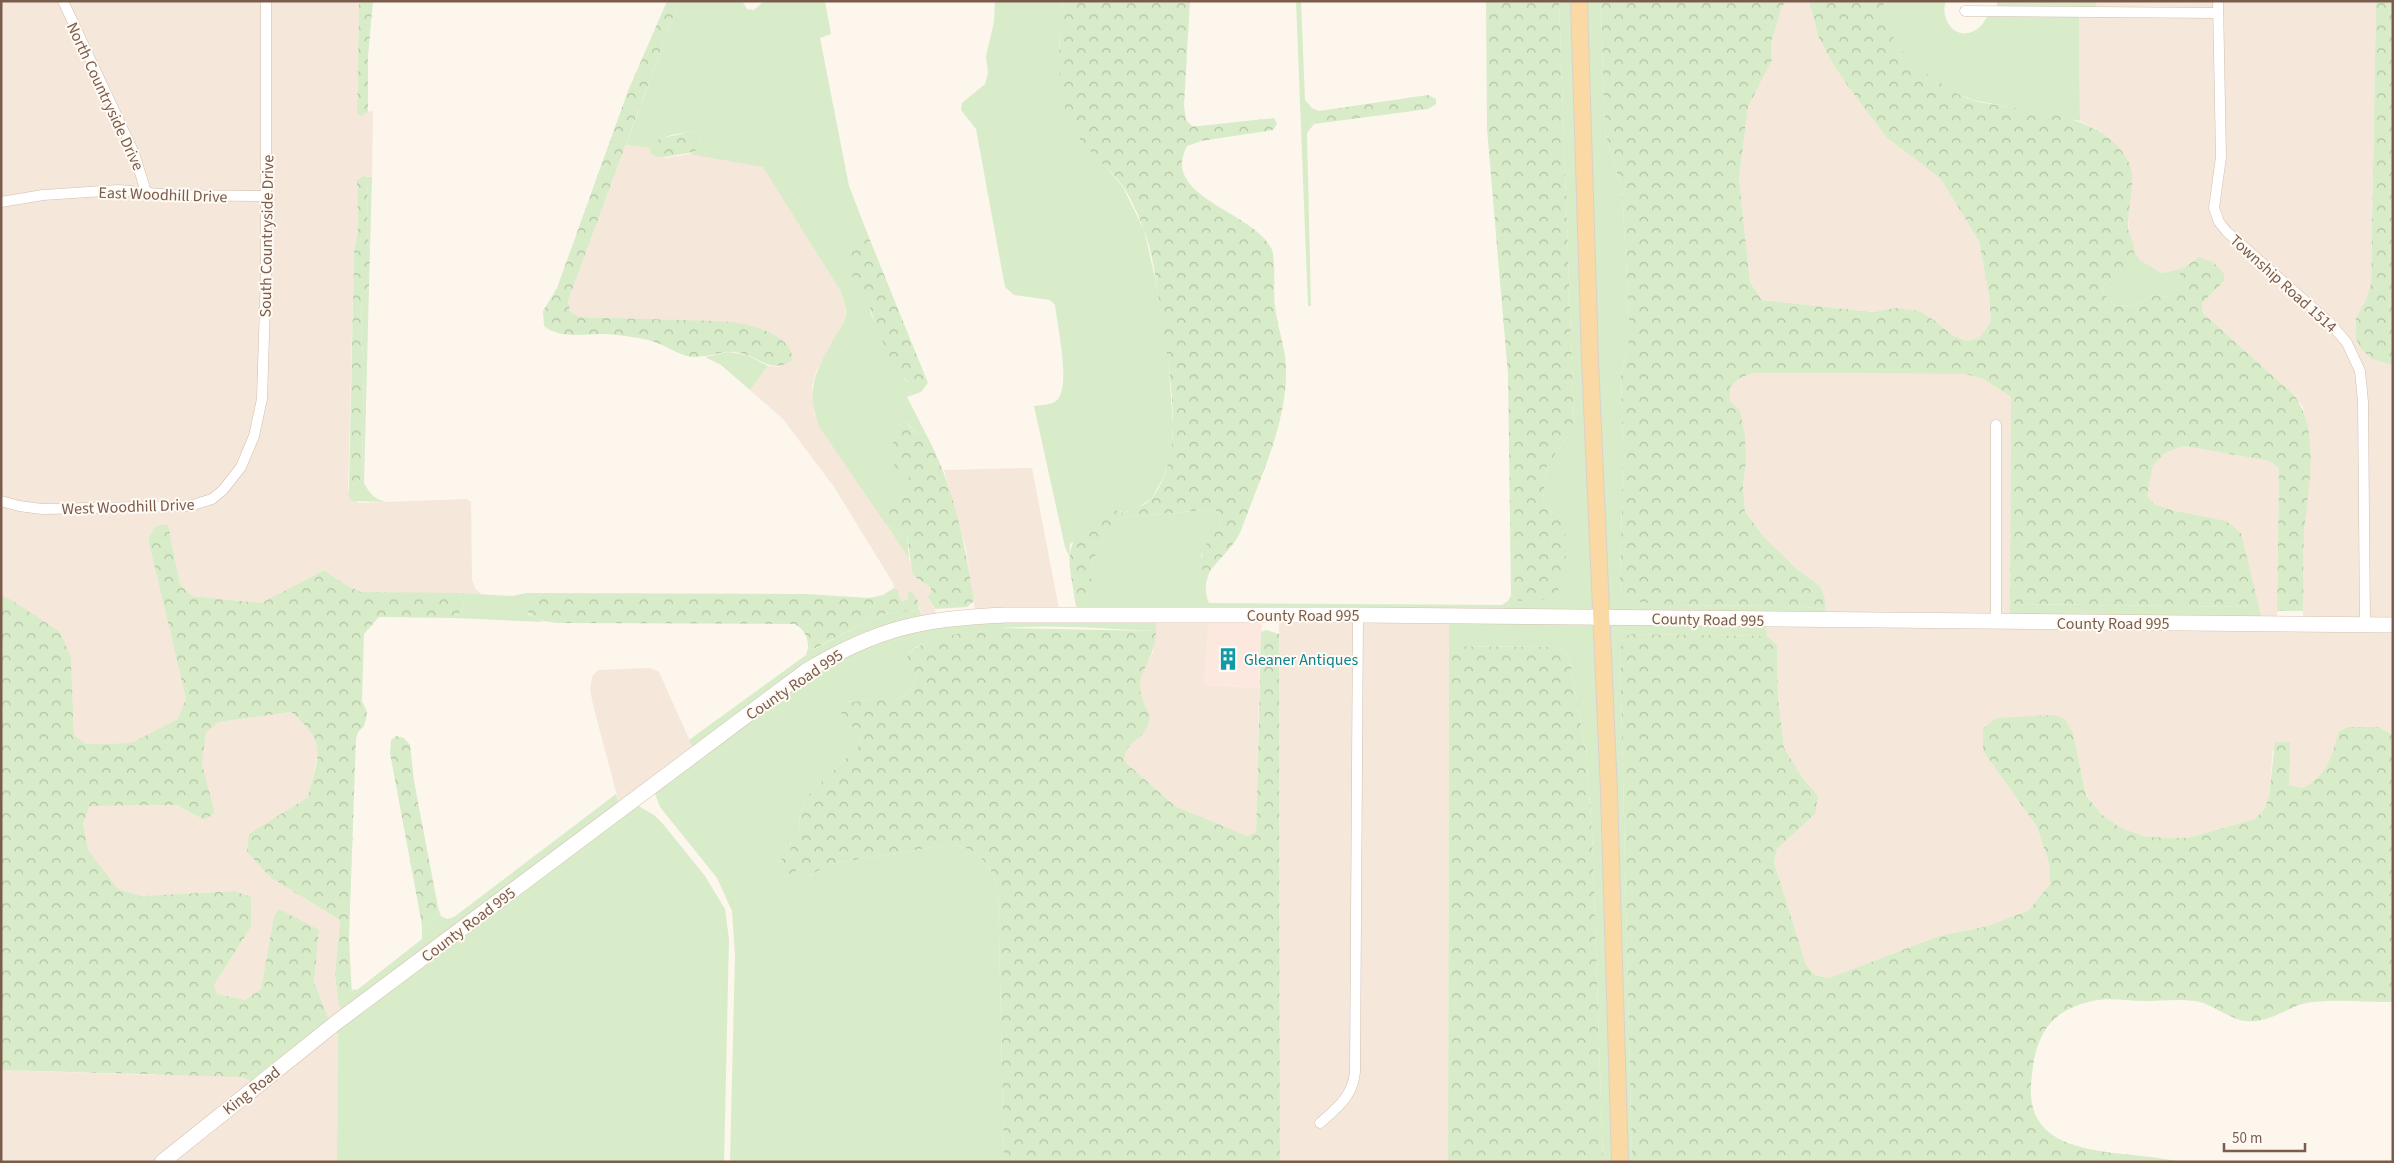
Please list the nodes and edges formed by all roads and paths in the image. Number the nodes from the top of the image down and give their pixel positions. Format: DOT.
graph roads {
  1 [pos="63,1"];
  2 [pos="266,1"];
  3 [pos="1578,1"];
  4 [pos="2218,1"];
  5 [pos="1965,10"];
  6 [pos="2218,13"];
  7 [pos="146,192"];
  8 [pos="264,196"];
  9 [pos="1,202"];
  10 [pos="1996,424"];
  11 [pos="241,467"];
  12 [pos="1,501"];
  13 [pos="1358,615"];
  14 [pos="1600,618"];
  15 [pos="1996,622"];
  16 [pos="2365,625"];
  17 [pos="2393,625"];
  18 [pos="340,1019"];
  19 [pos="1320,1123"];
  20 [pos="162,1162"];
  21 [pos="1620,1162"];
  1 -- 7 [label="street, North Countryside Drive"];
  2 -- 8 [label="street, South Countryside Drive"];
  3 -- 14 [label="main road"];
  4 -- 6 [label="street, Township Road 1514"];
  5 -- 6 [label="street"];
  6 -- 16 [label="street, Township Road 1514"];
  7 -- 8 [label="street, East Woodhill Drive"];
  7 -- 9 [label="street, East Woodhill Drive"];
  8 -- 11 [label="street, South Countryside Drive"];
  10 -- 15 [label="street"];
  11 -- 12 [label="street, West Woodhill Drive"];
  13 -- 14 [label="street, County Road 995"];
  13 -- 18 [label="street, County Road 995"];
  13 -- 19 [label="street"];
  14 -- 15 [label="street, County Road 995"];
  14 -- 21 [label="main road"];
  15 -- 16 [label="street, County Road 995"];
  16 -- 17 [label="street, County Road 995"];
  18 -- 20 [label="street, King Road"];
}
